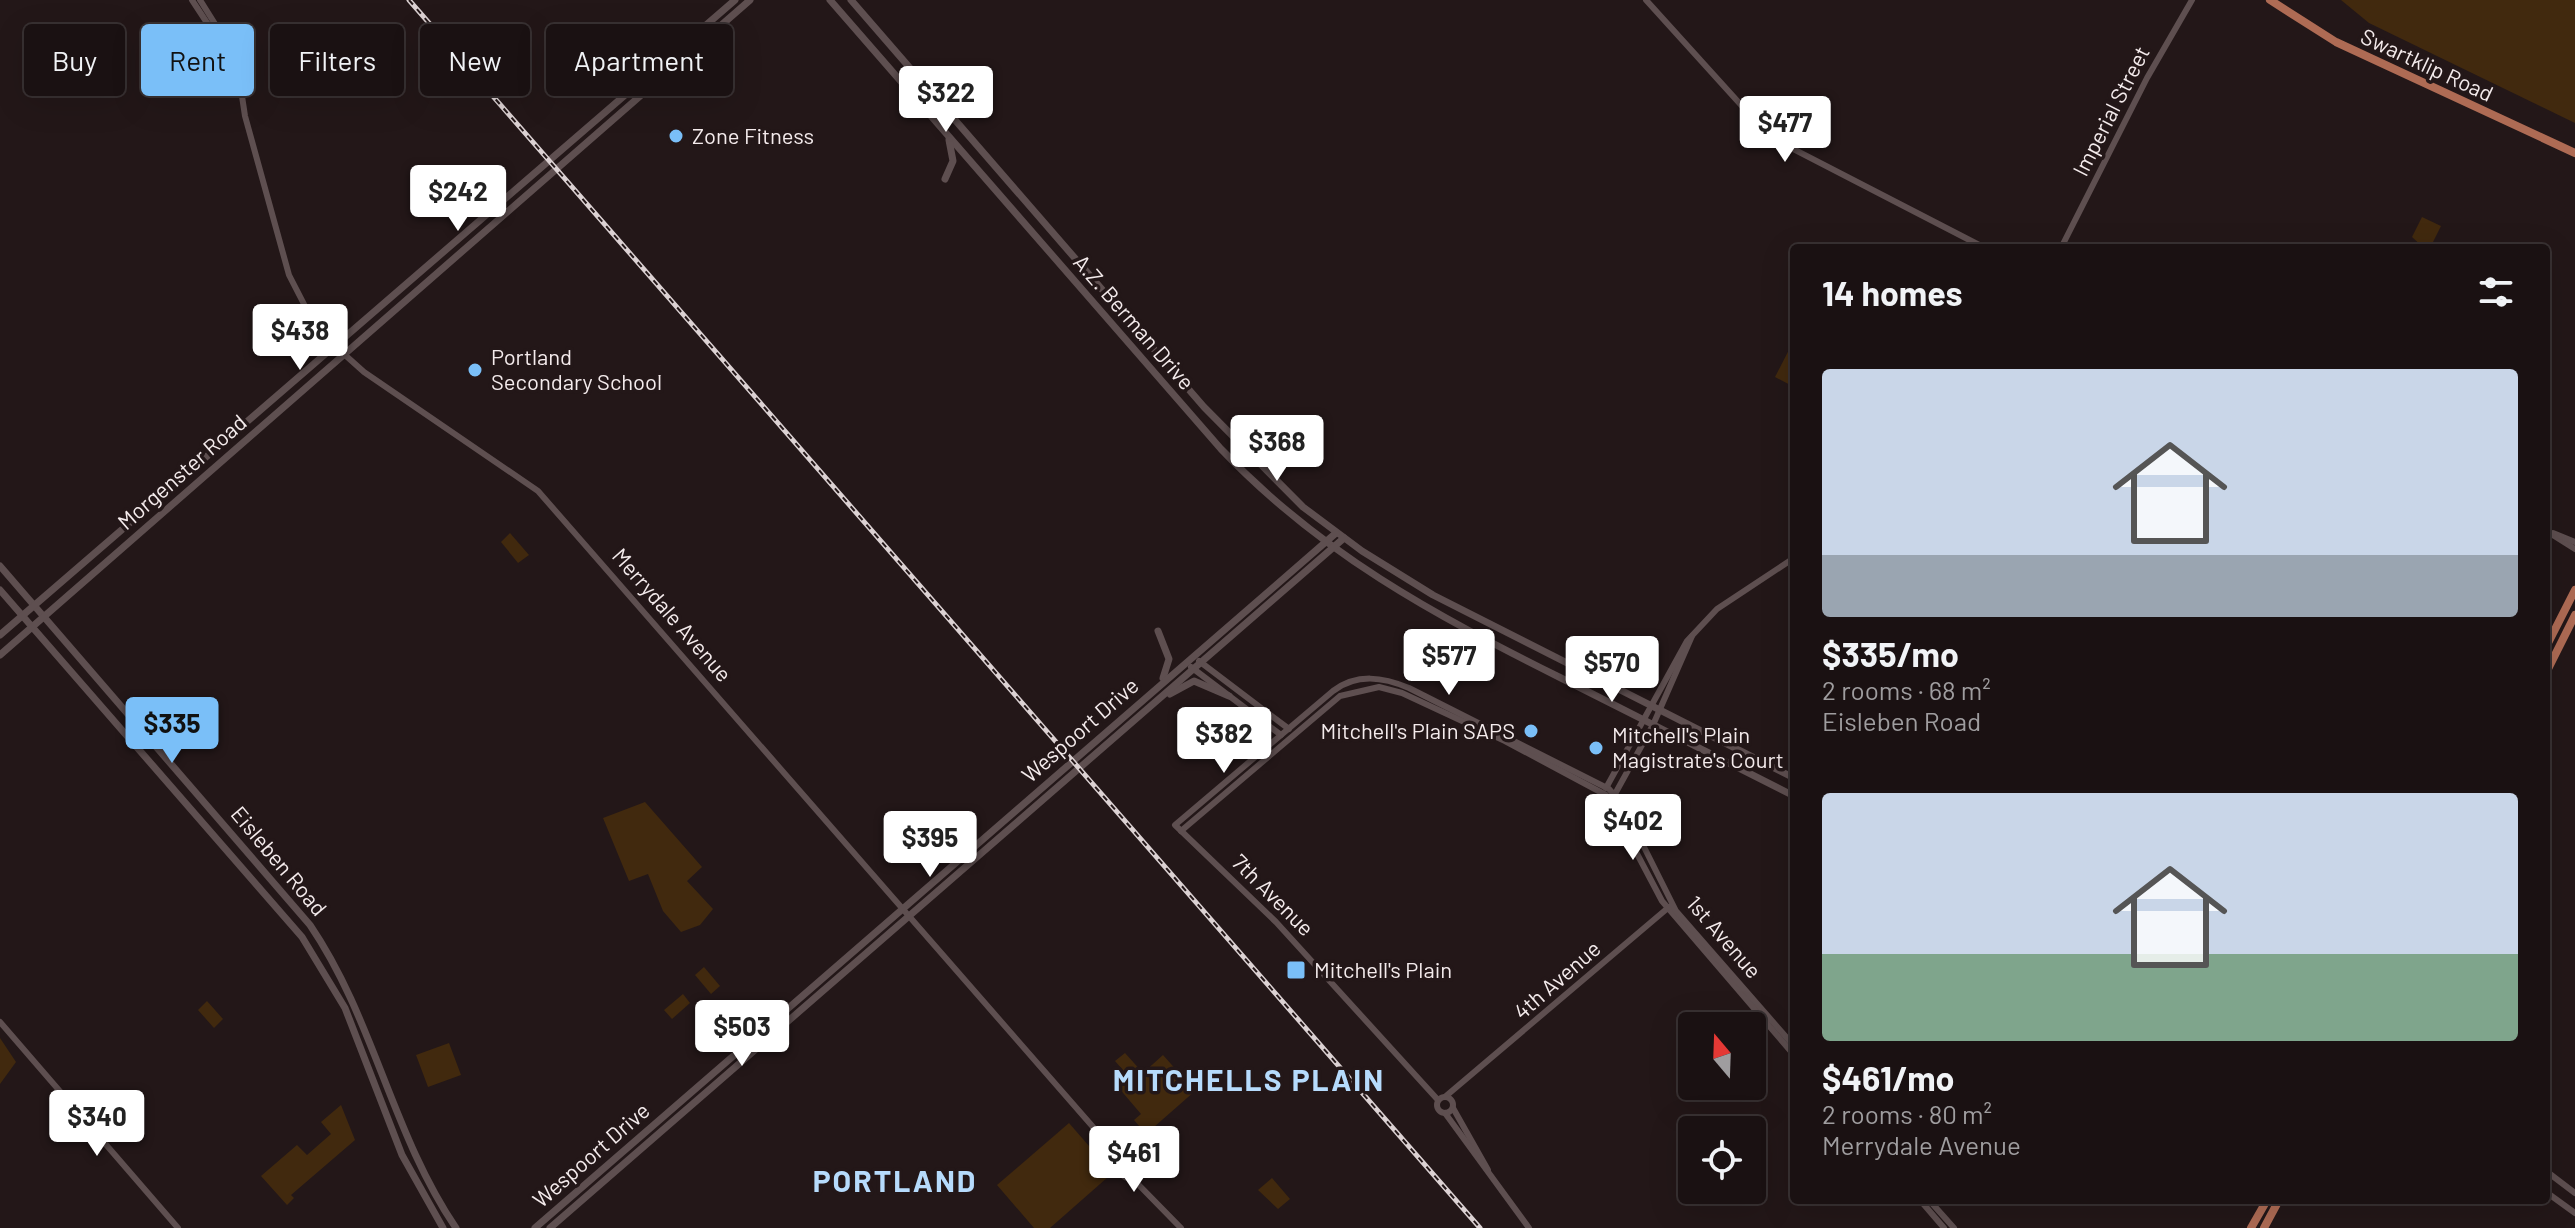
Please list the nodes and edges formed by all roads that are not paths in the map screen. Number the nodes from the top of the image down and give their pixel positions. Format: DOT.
graph roads {
  1 [pos="192,0"];
  2 [pos="200,0"];
  3 [pos="735,0"];
  4 [pos="750,0"];
  5 [pos="830,0"];
  6 [pos="851,0"];
  7 [pos="1646,0"];
  8 [pos="2192,0"];
  9 [pos="2270,0"];
  10 [pos="208,24"];
  11 [pos="215,24"];
  12 [pos="238,96"];
  13 [pos="241,96"];
  14 [pos="242,103"];
  15 [pos="946,133"];
  16 [pos="569,152"];
  17 [pos="2575,153"];
  18 [pos="544,173"];
  19 [pos="945,179"];
  20 [pos="1977,244"];
  21 [pos="2064,244"];
  22 [pos="335,346"];
  23 [pos="343,355"];
  24 [pos="2550,532"];
  25 [pos="2550,533"];
  26 [pos="1340,536"];
  27 [pos="2575,542"];
  28 [pos="1324,543"];
  29 [pos="1332,549"];
  30 [pos="2575,549"];
  31 [pos="1790,561"];
  32 [pos="0,566"];
  33 [pos="0,590"];
  34 [pos="2575,590"];
  35 [pos="34,605"];
  36 [pos="2575,615"];
  37 [pos="22,616"];
  38 [pos="44,617"];
  39 [pos="32,628"];
  40 [pos="1158,631"];
  41 [pos="0,635"];
  42 [pos="2550,639"];
  43 [pos="0,655"];
  44 [pos="1196,659"];
  45 [pos="1185,662"];
  46 [pos="2550,665"];
  47 [pos="1193,668"];
  48 [pos="1355,680"];
  49 [pos="1160,683"];
  50 [pos="1359,690"];
  51 [pos="1229,696"];
  52 [pos="1152,707"];
  53 [pos="1656,709"];
  54 [pos="1644,721"];
  55 [pos="1653,725"];
  56 [pos="1288,728"];
  57 [pos="1280,735"];
  58 [pos="1294,735"];
  59 [pos="1287,741"];
  60 [pos="1790,776"];
  61 [pos="1605,789"];
  62 [pos="1790,794"];
  63 [pos="1613,796"];
  64 [pos="1181,831"];
  65 [pos="1670,906"];
  66 [pos="902,909"];
  67 [pos="909,917"];
  68 [pos="0,1022"];
  69 [pos="1790,1041"];
  70 [pos="1790,1050"];
  71 [pos="1465,1084"];
  72 [pos="1446,1096"];
  73 [pos="1438,1100"];
  74 [pos="1454,1105"];
  75 [pos="1445,1113"];
  76 [pos="1114,1151"];
  77 [pos="1130,1159"];
  78 [pos="1120,1168"];
  79 [pos="1139,1170"];
  80 [pos="1490,1173"];
  81 [pos="2550,1174"];
  82 [pos="1132,1178"];
  83 [pos="2575,1193"];
  84 [pos="2550,1195"];
  85 [pos="1923,1204"];
  86 [pos="1933,1204"];
  87 [pos="2265,1204"];
  88 [pos="2277,1204"];
  89 [pos="1161,1205"];
  90 [pos="2575,1213"];
  91 [pos="178,1228"];
  92 [pos="443,1228"];
  93 [pos="456,1228"];
  94 [pos="535,1228"];
  95 [pos="550,1228"];
  96 [pos="1181,1228"];
  97 [pos="1529,1228"];
  98 [pos="1944,1228"];
  99 [pos="1954,1228"];
  100 [pos="2251,1228"];
  101 [pos="2264,1228"];
  1 -- 10 [label="street"];
  2 -- 11 [label="street"];
  3 -- 16 [label="main road, Morgenster Road"];
  4 -- 16 [label="main road, Morgenster Road"];
  5 -- 15 [label="main road, A.Z. Berman Drive"];
  6 -- 26 [label="main road, A.Z. Berman Drive"];
  7 -- 20 [label="street"];
  8 -- 21 [label="street, Imperial Street"];
  9 -- 17 [label="main road, Swartklip Road"];
  12 -- 14 [label="street, Merrydale Avenue"];
  13 -- 14 [label="street, Merrydale Avenue"];
  14 -- 22 [label="street, Merrydale Avenue"];
  15 -- 19 [label="main road"];
  15 -- 28 [label="main road, A.Z. Berman Drive"];
  16 -- 18 [label="main road, Morgenster Road"];
  18 -- 22 [label="main road, Morgenster Road"];
  18 -- 23 [label="main road, Morgenster Road"];
  22 -- 23 [label="street, Merrydale Avenue"];
  22 -- 35 [label="main road, Morgenster Road"];
  23 -- 38 [label="main road, Morgenster Road"];
  23 -- 66 [label="street, Merrydale Avenue"];
  24 -- 27 [label="street"];
  25 -- 30 [label="street"];
  26 -- 28 [label="main road, Wespoort Drive"];
  26 -- 29 [label="main road, Wespoort Drive"];
  26 -- 53 [label="main road, A.Z. Berman Drive"];
  28 -- 29 [label="main road, A.Z. Berman Drive"];
  28 -- 44 [label="main road, Wespoort Drive"];
  29 -- 44 [label="main road, Wespoort Drive"];
  29 -- 54 [label="main road, A.Z. Berman Drive"];
  31 -- 53 [label="street"];
  32 -- 35 [label="main road, Eisleben Road"];
  33 -- 37 [label="main road, Eisleben Road"];
  34 -- 42 [label="main road"];
  35 -- 37 [label="main road, Morgenster Road"];
  35 -- 38 [label="main road, Eisleben Road"];
  36 -- 46 [label="main road"];
  37 -- 39 [label="main road, Eisleben Road"];
  37 -- 41 [label="main road, Morgenster Road"];
  38 -- 39 [label="main road, Morgenster Road"];
  38 -- 93 [label="main road, Eisleben Road"];
  39 -- 43 [label="main road, Morgenster Road"];
  39 -- 92 [label="main road, Eisleben Road"];
  40 -- 49 [label="main road"];
  44 -- 45 [label="main road, Wespoort Drive"];
  44 -- 47 [label="main road, Wespoort Drive"];
  44 -- 56 [label="street"];
  45 -- 47 [label="street"];
  45 -- 49 [label="main road, Wespoort Drive"];
  47 -- 51 [label="street"];
  47 -- 52 [label="main road, Wespoort Drive"];
  48 -- 50 [label="street"];
  48 -- 56 [label="street"];
  48 -- 61 [label="street, 1st Avenue"];
  49 -- 66 [label="main road, Wespoort Drive"];
  50 -- 58 [label="street"];
  50 -- 61 [label="street, 1st Avenue"];
  51 -- 52 [label="main road"];
  51 -- 57 [label="street"];
  52 -- 67 [label="main road, Wespoort Drive"];
  53 -- 54 [label="street"];
  53 -- 55 [label="street"];
  53 -- 60 [label="main road, A.Z. Berman Drive"];
  54 -- 55 [label="main road, A.Z. Berman Drive"];
  54 -- 61 [label="street"];
  55 -- 62 [label="main road, A.Z. Berman Drive"];
  55 -- 63 [label="street"];
  56 -- 57 [label="street"];
  56 -- 58 [label="street"];
  57 -- 59 [label="street"];
  57 -- 64 [label="street, 7th Avenue"];
  58 -- 59 [label="street"];
  59 -- 64 [label="street"];
  61 -- 63 [label="street, 1st Avenue"];
  63 -- 65 [label="street, 1st Avenue"];
  64 -- 73 [label="street, 7th Avenue"];
  65 -- 69 [label="street, 1st Avenue"];
  65 -- 70 [label="street, 1st Avenue"];
  65 -- 71 [label="street, 4th Avenue"];
  66 -- 67 [label="street, Merrydale Avenue"];
  66 -- 94 [label="main road, Wespoort Drive"];
  67 -- 76 [label="street, Merrydale Avenue"];
  67 -- 95 [label="main road, Wespoort Drive"];
  68 -- 91 [label="street"];
  71 -- 72 [label="street, 4th Avenue"];
  71 -- 74 [label="street, 4th Avenue"];
  72 -- 73 [label="street, 4th Avenue"];
  72 -- 74 [label="street"];
  73 -- 75 [label="street, 7th Avenue"];
  74 -- 75 [label="street"];
  74 -- 80 [label="street"];
  75 -- 80 [label="street"];
  76 -- 77 [label="street, Merrydale Avenue"];
  76 -- 78 [label="street, Merrydale Avenue"];
  77 -- 78 [label="street"];
  77 -- 79 [label="street"];
  78 -- 82 [label="street"];
  79 -- 82 [label="street"];
  79 -- 89 [label="street"];
  80 -- 97 [label="street"];
  81 -- 83 [label="street"];
  82 -- 89 [label="street"];
  84 -- 90 [label="street"];
  85 -- 98 [label="street"];
  86 -- 99 [label="street"];
  87 -- 100 [label="main road"];
  88 -- 101 [label="main road"];
  89 -- 96 [label="street"];
}
